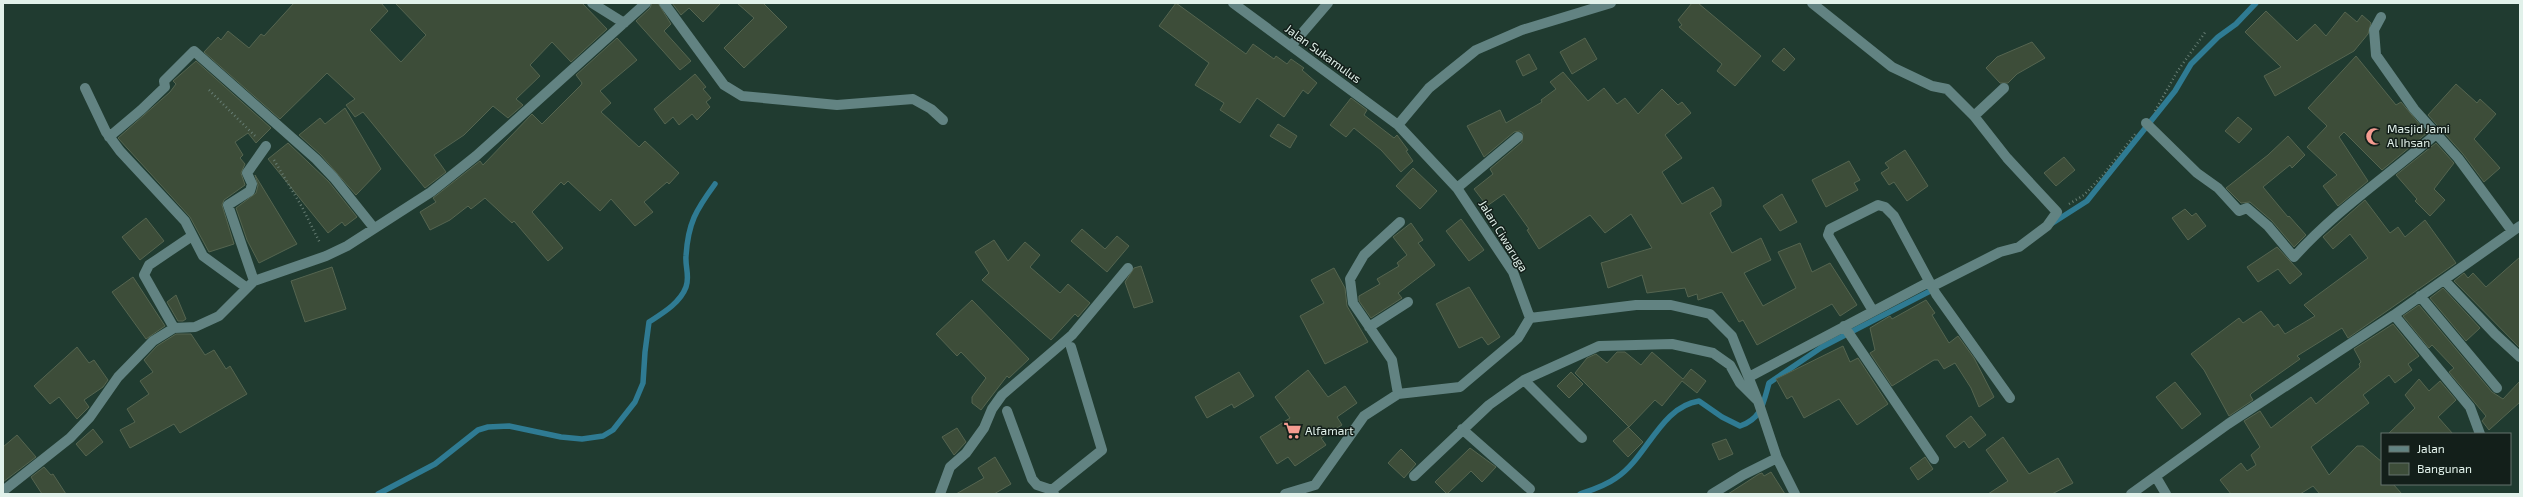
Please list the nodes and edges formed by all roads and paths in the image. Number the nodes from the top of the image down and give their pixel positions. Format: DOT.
graph roads {
  1 [pos="592,3"];
  2 [pos="646,3"];
  3 [pos="664,3"];
  4 [pos="1233,3"];
  5 [pos="1328,3"];
  6 [pos="1611,3"];
  7 [pos="1812,3"];
  8 [pos="2381,17"];
  9 [pos="624,22"];
  10 [pos="1291,46"];
  11 [pos="85,88"];
  12 [pos="2004,88"];
  13 [pos="209,90"];
  14 [pos="1974,116"];
  15 [pos="944,120"];
  16 [pos="2146,123"];
  17 [pos="1398,125"];
  18 [pos="2436,134"];
  19 [pos="109,137"];
  20 [pos="1518,137"];
  21 [pos="266,146"];
  22 [pos="1457,188"];
  23 [pos="1400,222"];
  24 [pos="374,228"];
  25 [pos="2516,229"];
  26 [pos="192,236"];
  27 [pos="326,256"];
  28 [pos="1128,268"];
  29 [pos="2444,280"];
  30 [pos="1931,284"];
  31 [pos="250,285"];
  32 [pos="2420,296"];
  33 [pos="1408,302"];
  34 [pos="1873,310"];
  35 [pos="2394,315"];
  36 [pos="1530,318"];
  37 [pos="1844,326"];
  38 [pos="1369,327"];
  39 [pos="174,328"];
  40 [pos="1071,347"];
  41 [pos="2520,357"];
  42 [pos="1749,377"];
  43 [pos="1524,380"];
  44 [pos="2497,388"];
  45 [pos="1398,394"];
  46 [pos="2010,398"];
  47 [pos="1758,401"];
  48 [pos="1007,410"];
  49 [pos="1462,429"];
  50 [pos="2480,433"];
  51 [pos="1582,438"];
  52 [pos="1777,458"];
  53 [pos="1934,459"];
  54 [pos="1414,476"];
  55 [pos="2156,477"];
  56 [pos="1530,489"];
  57 [pos="3,491"];
  58 [pos="1053,492"];
  59 [pos="940,494"];
  60 [pos="1285,494"];
  61 [pos="1712,494"];
  62 [pos="1795,494"];
  63 [pos="2131,494"];
  64 [pos="2166,494"];
  1 -- 9 [label="street"];
  2 -- 9 [label="street"];
  3 -- 15 [label="street"];
  4 -- 10 [label="street, Jalan Sukamulus"];
  5 -- 10 [label="street"];
  6 -- 17 [label="street"];
  7 -- 14 [label="street"];
  8 -- 18 [label="street"];
  9 -- 24 [label="street"];
  10 -- 17 [label="street, Jalan Sukamulus"];
  11 -- 19 [label="street"];
  12 -- 14 [label="street"];
  13 -- 21 [label="path"];
  14 -- 30 [label="street"];
  16 -- 18 [label="street"];
  17 -- 22 [label="street, Jalan Ciwaruga"];
  18 -- 25 [label="street"];
  19 -- 24 [label="street"];
  19 -- 26 [label="street"];
  20 -- 22 [label="street"];
  21 -- 27 [label="path"];
  21 -- 31 [label="street"];
  22 -- 36 [label="street, Jalan Ciwaruga"];
  23 -- 38 [label="street"];
  24 -- 27 [label="street"];
  25 -- 29 [label="street"];
  26 -- 31 [label="street"];
  26 -- 39 [label="street"];
  27 -- 31 [label="street"];
  28 -- 59 [label="street"];
  29 -- 32 [label="street"];
  29 -- 41 [label="street"];
  30 -- 34 [label="street"];
  30 -- 34 [label="street"];
  30 -- 46 [label="street"];
  31 -- 39 [label="street"];
  32 -- 35 [label="street"];
  32 -- 44 [label="street"];
  33 -- 38 [label="street"];
  34 -- 37 [label="street"];
  35 -- 50 [label="street"];
  35 -- 55 [label="street"];
  36 -- 42 [label="street"];
  36 -- 45 [label="street"];
  37 -- 42 [label="street"];
  37 -- 53 [label="street"];
  38 -- 45 [label="street"];
  39 -- 57 [label="street"];
  40 -- 58 [label="street"];
  42 -- 47 [label="street"];
  43 -- 47 [label="street"];
  43 -- 49 [label="street"];
  43 -- 51 [label="street"];
  45 -- 60 [label="street"];
  47 -- 52 [label="street"];
  48 -- 58 [label="street"];
  49 -- 54 [label="street"];
  49 -- 56 [label="street"];
  52 -- 61 [label="street"];
  52 -- 62 [label="street"];
  55 -- 63 [label="street"];
  55 -- 64 [label="street"];
}
